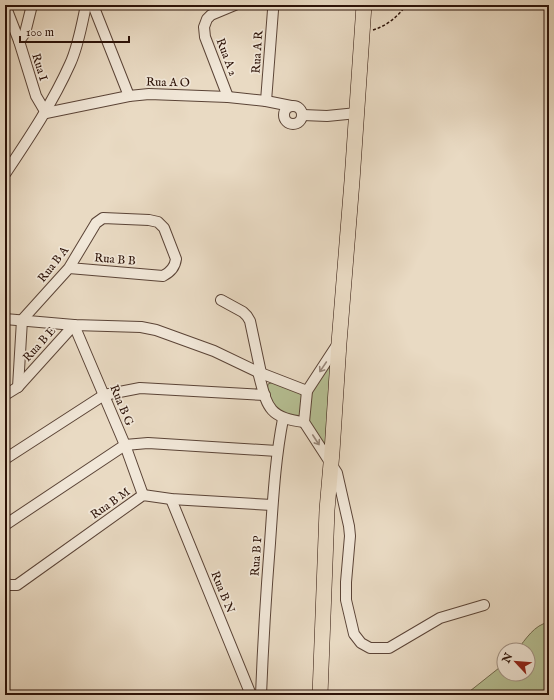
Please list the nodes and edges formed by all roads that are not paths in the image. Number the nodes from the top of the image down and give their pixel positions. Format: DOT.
graph roads {
  1 [pos="5,5"];
  2 [pos="32,5"];
  3 [pos="86,5"];
  4 [pos="93,5"];
  5 [pos="235,5"];
  6 [pos="272,5"];
  7 [pos="364,5"];
  8 [pos="98,17"];
  9 [pos="83,20"];
  10 [pos="19,41"];
  11 [pos="130,96"];
  12 [pos="228,97"];
  13 [pos="271,102"];
  14 [pos="291,106"];
  15 [pos="46,113"];
  16 [pos="284,114"];
  17 [pos="356,114"];
  18 [pos="302,115"];
  19 [pos="5,158"];
  20 [pos="7,171"];
  21 [pos="69,268"];
  22 [pos="158,276"];
  23 [pos="221,300"];
  24 [pos="5,320"];
  25 [pos="22,320"];
  26 [pos="74,325"];
  27 [pos="339,342"];
  28 [pos="259,372"];
  29 [pos="18,387"];
  30 [pos="307,390"];
  31 [pos="5,395"];
  32 [pos="104,395"];
  33 [pos="265,395"];
  34 [pos="283,419"];
  35 [pos="304,422"];
  36 [pos="125,445"];
  37 [pos="277,451"];
  38 [pos="5,459"];
  39 [pos="331,462"];
  40 [pos="143,495"];
  41 [pos="171,498"];
  42 [pos="272,505"];
  43 [pos="5,525"];
  44 [pos="5,583"];
  45 [pos="484,605"];
  46 [pos="251,695"];
  47 [pos="261,695"];
  48 [pos="320,695"];
  1 -- 10 [label="street, Rua I"];
  2 -- 10 [label="street"];
  3 -- 9 [label="street"];
  4 -- 8 [label="street"];
  5 -- 12 [label="street, Rua A 2"];
  6 -- 13 [label="street, Rua A R"];
  7 -- 17 [label="highway"];
  8 -- 9 [label="street"];
  8 -- 11 [label="street"];
  9 -- 15 [label="street"];
  10 -- 15 [label="street, Rua I"];
  11 -- 12 [label="street, Rua A O"];
  11 -- 15 [label="street, Rua A O"];
  12 -- 13 [label="street, Rua A O"];
  13 -- 14 [label="street, Rua A O"];
  13 -- 16 [label="street"];
  14 -- 16 [label="street"];
  14 -- 18 [label="street"];
  15 -- 20 [label="street"];
  16 -- 18 [label="street"];
  17 -- 18 [label="street"];
  17 -- 27 [label="highway"];
  19 -- 20 [label="street"];
  21 -- 22 [label="street, Rua B B"];
  21 -- 22 [label="street, Rua B A"];
  21 -- 25 [label="street, Rua B A"];
  23 -- 28 [label="street"];
  24 -- 25 [label="street"];
  25 -- 26 [label="street"];
  25 -- 29 [label="street"];
  26 -- 28 [label="street"];
  26 -- 29 [label="street, Rua B E"];
  26 -- 32 [label="street, Rua B G"];
  27 -- 30 [label="street, one-way"];
  27 -- 39 [label="highway"];
  28 -- 30 [label="street"];
  28 -- 33 [label="street"];
  29 -- 31 [label="street, Rua B E"];
  30 -- 35 [label="street"];
  32 -- 33 [label="street"];
  32 -- 36 [label="street, Rua B G"];
  32 -- 38 [label="street"];
  33 -- 34 [label="street"];
  34 -- 35 [label="street"];
  34 -- 37 [label="street, Rua B P"];
  35 -- 39 [label="street, one-way"];
  36 -- 37 [label="street"];
  36 -- 40 [label="street, Rua B G"];
  36 -- 43 [label="street"];
  37 -- 42 [label="street, Rua B P"];
  39 -- 45 [label="street"];
  39 -- 48 [label="highway"];
  40 -- 41 [label="street, Rua B M"];
  40 -- 44 [label="street, Rua B M"];
  41 -- 42 [label="street, Rua B M"];
  41 -- 46 [label="street, Rua B N"];
  42 -- 47 [label="street, Rua B P"];
}
